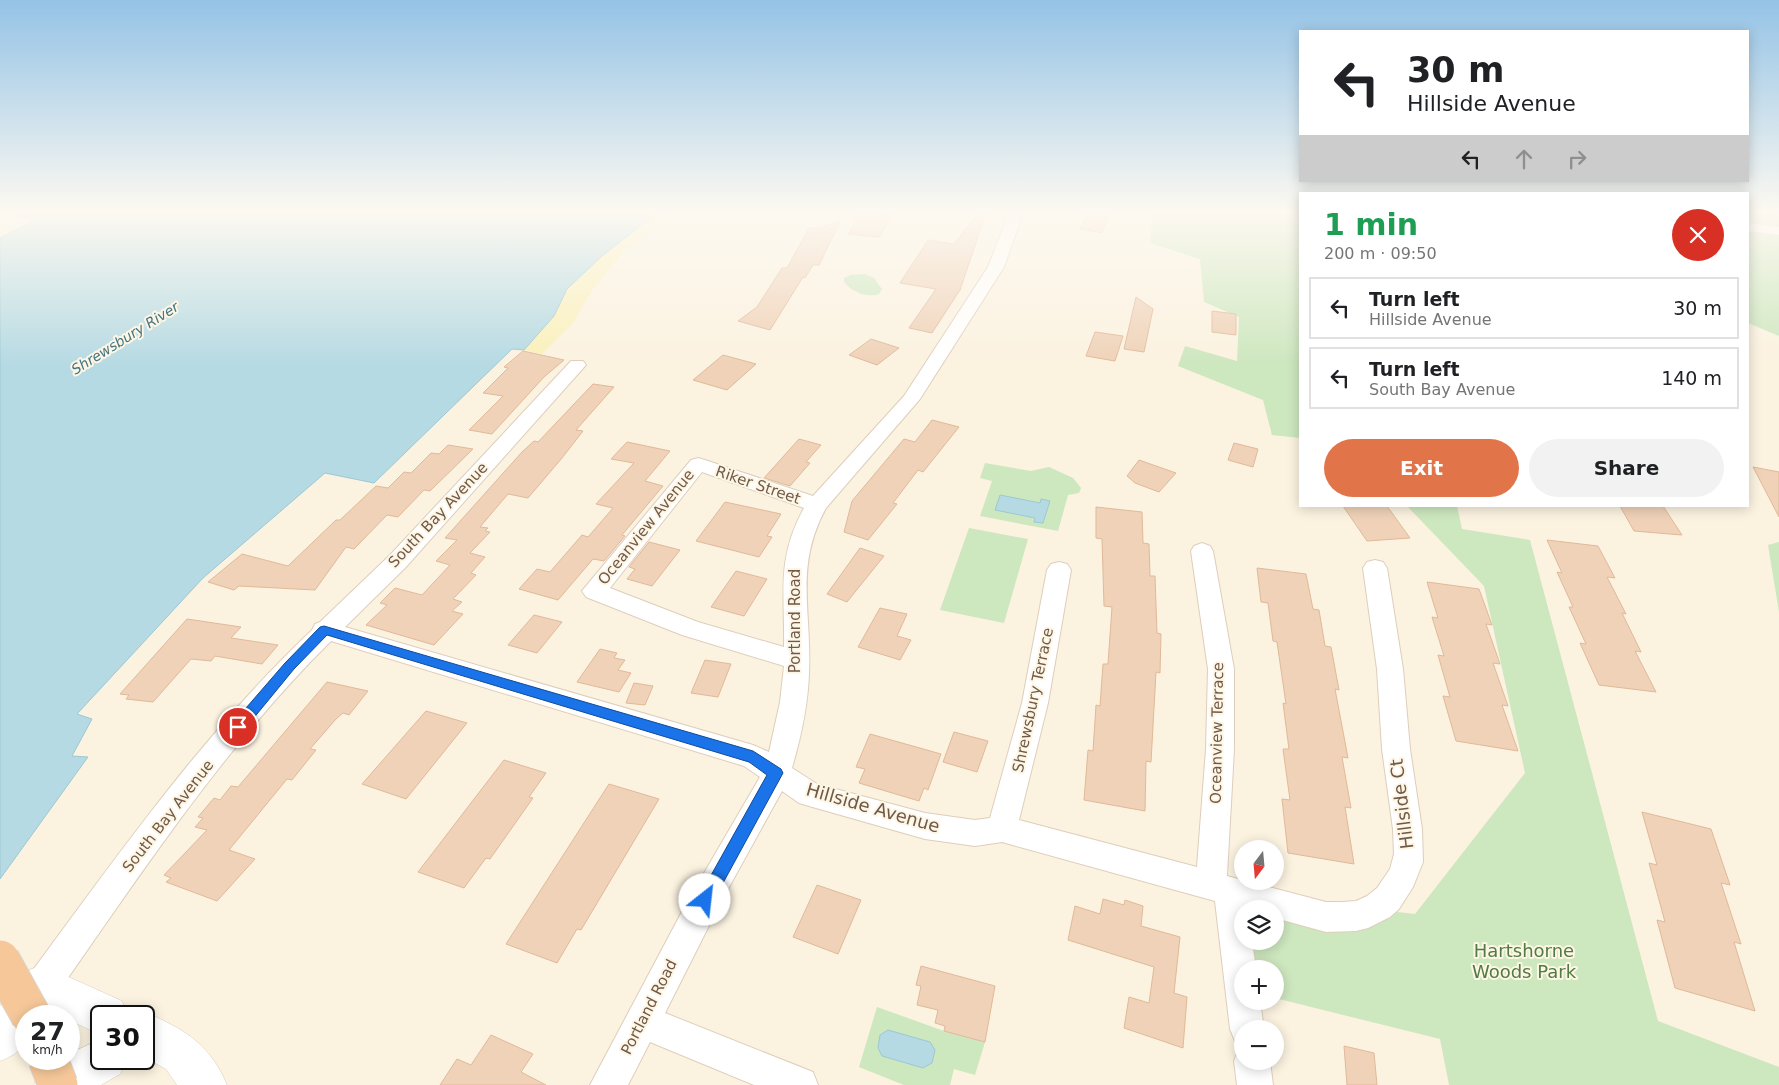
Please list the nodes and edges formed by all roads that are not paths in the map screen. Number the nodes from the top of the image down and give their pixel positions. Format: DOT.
graph roads {
  1 [pos="997,264"];
  2 [pos="577,365"];
  3 [pos="698,464"];
  4 [pos="817,505"];
  5 [pos="1202,551"];
  6 [pos="1375,568"];
  7 [pos="1059,570"];
  8 [pos="324,630"];
  9 [pos="797,660"];
  10 [pos="776,773"];
  11 [pos="1002,829"];
  12 [pos="1220,889"];
  13 [pos="0,960"];
  14 [pos="1235,960"];
  15 [pos="36,1001"];
  16 [pos="90,1012"];
  17 [pos="644,1020"];
  18 [pos="0,1040"];
  19 [pos="155,1044"];
  20 [pos="177,1065"];
  21 [pos="90,1067"];
  22 [pos="52,1070"];
  23 [pos="1253,1070"];
  24 [pos="57,1085"];
  25 [pos="608,1085"];
  26 [pos="800,1085"];
  27 [pos="1255,1085"];
  1 -- 4 [label="street, Portland Road"];
  2 -- 8 [label="street, South Bay Avenue"];
  3 -- 4 [label="street, Riker Street"];
  3 -- 9 [label="street, Oceanview Avenue"];
  4 -- 9 [label="street, Portland Road"];
  5 -- 12 [label="street, Oceanview Terrace"];
  6 -- 12 [label="street, Hillside Ct"];
  7 -- 11 [label="street, Shrewsbury Terrace"];
  8 -- 10 [label="street, Hillside Avenue"];
  8 -- 15 [label="street, South Bay Avenue"];
  9 -- 10 [label="street, Portland Road"];
  10 -- 11 [label="street, Hillside Avenue"];
  10 -- 17 [label="street, Portland Road"];
  11 -- 12 [label="street, Hillside Avenue"];
  12 -- 14 [label="street, Oceanview Terrace"];
  13 -- 15 [label="highway, bridge"];
  15 -- 16 [label="street"];
  15 -- 18 [label="street, South Bay Avenue"];
  17 -- 25 [label="street, Portland Road"];
  17 -- 26 [label="street"];
  19 -- 20 [label="street"];
  21 -- 24 [label="street"];
  22 -- 24 [label="highway, bridge"];
  23 -- 27 [label="street"];
}
